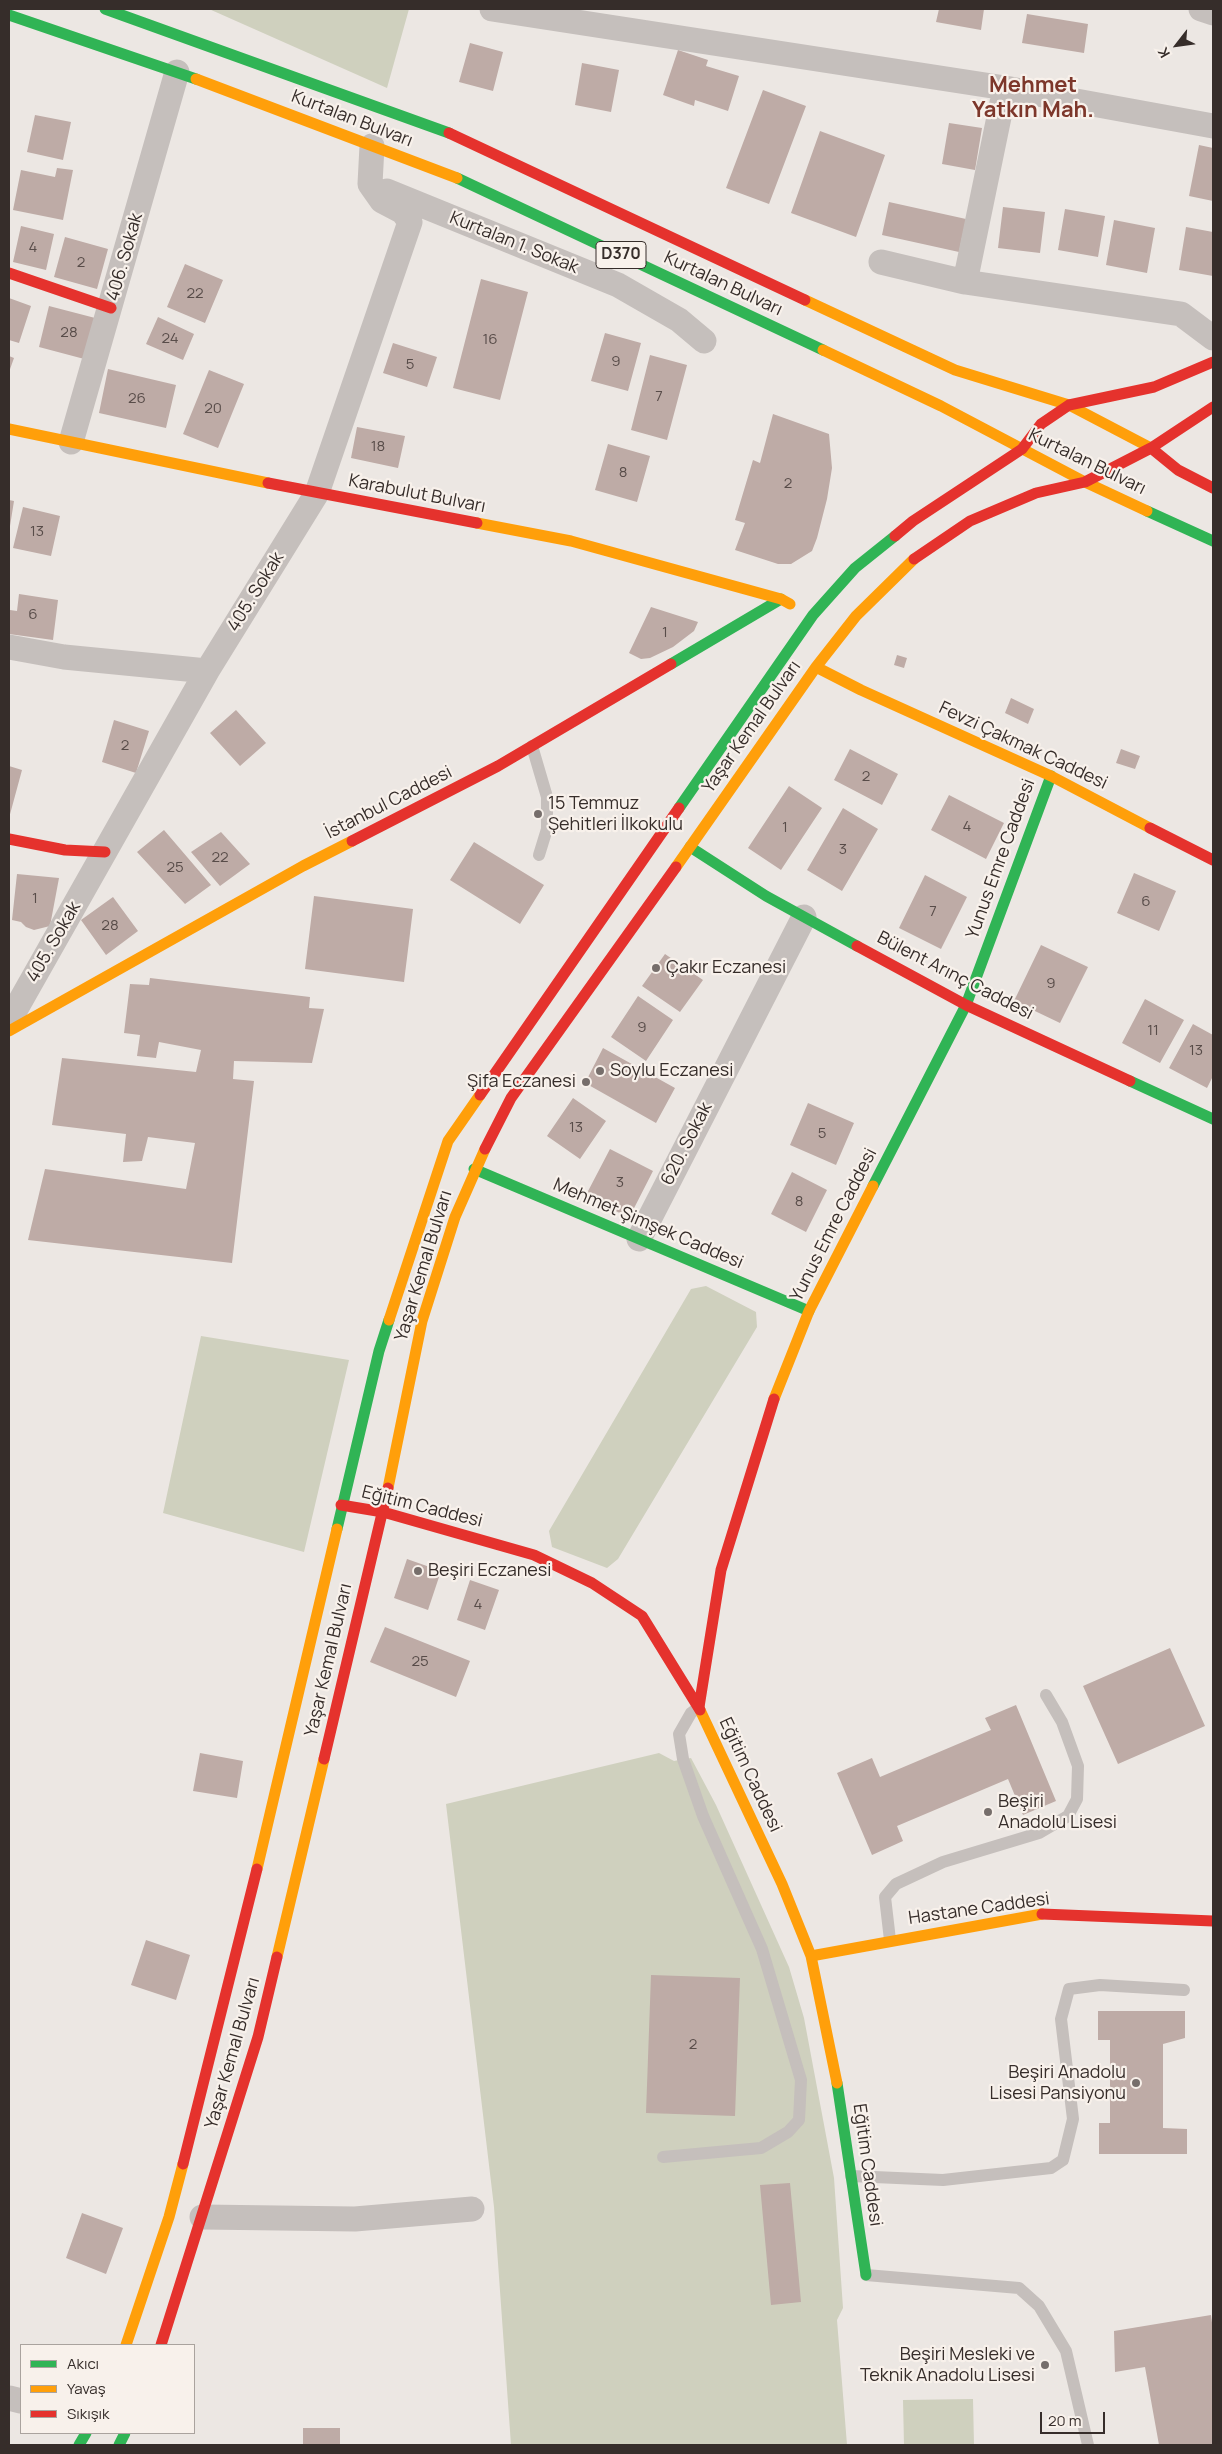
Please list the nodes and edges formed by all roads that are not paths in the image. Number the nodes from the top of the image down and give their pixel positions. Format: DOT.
graph roads {
  1 [pos="105,9"];
  2 [pos="492,9"];
  3 [pos="1201,9"];
  4 [pos="1213,13"];
  5 [pos="9,15"];
  6 [pos="177,72"];
  7 [pos="1005,88"];
  8 [pos="1213,126"];
  9 [pos="372,146"];
  10 [pos="370,184"];
  11 [pos="881,262"];
  12 [pos="9,273"];
  13 [pos="965,282"];
  14 [pos="111,308"];
  15 [pos="1213,338"];
  16 [pos="704,341"];
  17 [pos="1213,362"];
  18 [pos="1069,405"];
  19 [pos="1213,407"];
  20 [pos="9,429"];
  21 [pos="71,442"];
  22 [pos="1151,448"];
  23 [pos="1022,450"];
  24 [pos="1085,482"];
  25 [pos="1213,488"];
  26 [pos="317,493"];
  27 [pos="1213,541"];
  28 [pos="781,599"];
  29 [pos="812,615"];
  30 [pos="9,647"];
  31 [pos="816,667"];
  32 [pos="207,670"];
  33 [pos="532,746"];
  34 [pos="1051,776"];
  35 [pos="9,839"];
  36 [pos="690,847"];
  37 [pos="106,852"];
  38 [pos="539,855"];
  39 [pos="1213,860"];
  40 [pos="804,917"];
  41 [pos="966,1005"];
  42 [pos="9,1022"];
  43 [pos="9,1030"];
  44 [pos="1213,1119"];
  45 [pos="474,1169"];
  46 [pos="638,1239"];
  47 [pos="809,1311"];
  48 [pos="341,1505"];
  49 [pos="383,1512"];
  50 [pos="1046,1695"];
  51 [pos="699,1707"];
  52 [pos="1213,1921"];
  53 [pos="890,1940"];
  54 [pos="811,1956"];
  55 [pos="1184,1990"];
  56 [pos="663,2157"];
  57 [pos="851,2176"];
  58 [pos="472,2209"];
  59 [pos="202,2217"];
  60 [pos="866,2275"];
  61 [pos="126,2344"];
  62 [pos="161,2344"];
  63 [pos="85,2434"];
  64 [pos="79,2445"];
  65 [pos="1088,2445"];
  1 -- 18 [label="main road, Kurtalan Bulvarı / D370"];
  2 -- 7 [label="street"];
  3 -- 4 [label="street"];
  5 -- 6 [label="main road, Kurtalan Bulvarı / D370"];
  6 -- 9 [label="main road, Kurtalan Bulvarı / D370"];
  6 -- 14 [label="street, 406. Sokak"];
  7 -- 8 [label="street"];
  7 -- 13 [label="street"];
  9 -- 10 [label="street"];
  9 -- 23 [label="main road, Kurtalan Bulvarı / D370"];
  10 -- 16 [label="street, Kurtalan 1. Sokak"];
  10 -- 26 [label="street, 405. Sokak"];
  11 -- 13 [label="street"];
  12 -- 14 [label="main road"];
  13 -- 15 [label="street"];
  14 -- 21 [label="street, 406. Sokak"];
  17 -- 18 [label="main road"];
  18 -- 22 [label="main road, Kurtalan Bulvarı / D370"];
  18 -- 23 [label="main road, Yaşar Kemal Bulvarı"];
  19 -- 22 [label="main road, Yaşar Kemal Bulvarı"];
  20 -- 21 [label="main road, Karabulut Bulvarı"];
  21 -- 26 [label="main road, Karabulut Bulvarı"];
  22 -- 24 [label="main road, Yaşar Kemal Bulvarı"];
  22 -- 25 [label="main road, Kurtalan Bulvarı / D370"];
  23 -- 24 [label="main road, Kurtalan Bulvarı / D370"];
  23 -- 29 [label="main road, Yaşar Kemal Bulvarı"];
  24 -- 27 [label="main road, Kurtalan Bulvarı / D370"];
  24 -- 31 [label="main road, Yaşar Kemal Bulvarı"];
  26 -- 28 [label="main road, Karabulut Bulvarı"];
  26 -- 32 [label="street, 405. Sokak"];
  28 -- 29 [label="main road, Karabulut Bulvarı"];
  28 -- 33 [label="main road, İstanbul Caddesi"];
  29 -- 48 [label="main road, Yaşar Kemal Bulvarı"];
  30 -- 32 [label="street"];
  31 -- 34 [label="main road, Fevzi Çakmak Caddesi"];
  31 -- 36 [label="main road, Yaşar Kemal Bulvarı"];
  32 -- 37 [label="street, 405. Sokak"];
  33 -- 38 [label="lane"];
  33 -- 43 [label="main road, İstanbul Caddesi"];
  34 -- 39 [label="main road, Fevzi Çakmak Caddesi"];
  34 -- 41 [label="main road, Yunus Emre Caddesi"];
  35 -- 37 [label="main road"];
  36 -- 40 [label="main road, Bülent Arınç Caddesi"];
  36 -- 45 [label="main road, Yaşar Kemal Bulvarı"];
  37 -- 42 [label="street, 405. Sokak"];
  40 -- 41 [label="main road, Bülent Arınç Caddesi"];
  40 -- 46 [label="street, 620. Sokak"];
  41 -- 44 [label="main road, Bülent Arınç Caddesi"];
  41 -- 47 [label="main road, Yunus Emre Caddesi"];
  45 -- 46 [label="main road, Mehmet Şimşek Caddesi"];
  45 -- 49 [label="main road, Yaşar Kemal Bulvarı"];
  46 -- 47 [label="main road, Mehmet Şimşek Caddesi"];
  47 -- 51 [label="main road, Yunus Emre Caddesi"];
  48 -- 49 [label="main road, Eğitim Caddesi"];
  48 -- 61 [label="main road, Yaşar Kemal Bulvarı"];
  49 -- 51 [label="main road, Eğitim Caddesi"];
  49 -- 59 [label="main road, Yaşar Kemal Bulvarı"];
  50 -- 53 [label="lane"];
  51 -- 54 [label="main road, Eğitim Caddesi"];
  51 -- 56 [label="lane"];
  52 -- 53 [label="main road, Hastane Caddesi"];
  53 -- 54 [label="main road, Hastane Caddesi"];
  54 -- 57 [label="main road, Eğitim Caddesi"];
  55 -- 57 [label="lane"];
  57 -- 60 [label="main road, Eğitim Caddesi"];
  58 -- 59 [label="street"];
  59 -- 62 [label="main road, Yaşar Kemal Bulvarı"];
  60 -- 65 [label="lane"];
  63 -- 64 [label="main road"];
}
